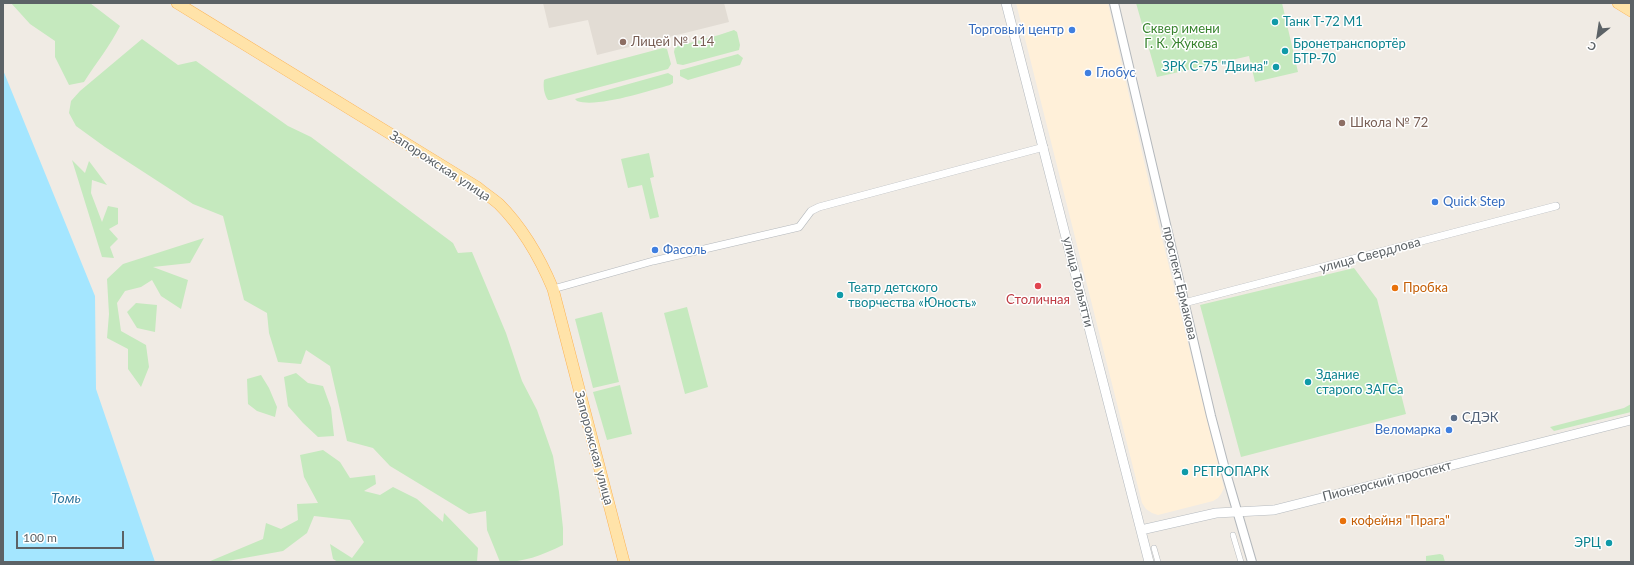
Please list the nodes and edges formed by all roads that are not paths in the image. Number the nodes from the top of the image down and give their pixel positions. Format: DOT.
graph roads {
  1 [pos="177,3"];
  2 [pos="1006,3"];
  3 [pos="1114,3"];
  4 [pos="1618,3"];
  5 [pos="1631,11"];
  6 [pos="1044,147"];
  7 [pos="1556,206"];
  8 [pos="553,289"];
  9 [pos="1184,303"];
  10 [pos="1631,420"];
  11 [pos="1238,513"];
  12 [pos="1141,530"];
  13 [pos="1233,535"];
  14 [pos="1154,548"];
  15 [pos="624,562"];
  16 [pos="1149,562"];
  17 [pos="1158,562"];
  18 [pos="1240,562"];
  19 [pos="1252,562"];
  1 -- 8 [label="main road, Запорожская улица"];
  2 -- 6 [label="main road, улица Тольятти"];
  3 -- 9 [label="street, проспект Ермакова"];
  4 -- 5 [label="main road"];
  6 -- 8 [label="street"];
  6 -- 12 [label="main road, улица Тольятти"];
  7 -- 9 [label="street, улица Свердлова"];
  8 -- 15 [label="main road, Запорожская улица"];
  9 -- 11 [label="street, проспект Ермакова"];
  10 -- 11 [label="main road, Пионерский проспект"];
  11 -- 12 [label="main road, Пионерский проспект"];
  11 -- 19 [label="street, проспект Ермакова"];
  12 -- 16 [label="main road, улица Тольятти"];
  13 -- 18 [label="street"];
  14 -- 17 [label="street"];
}
